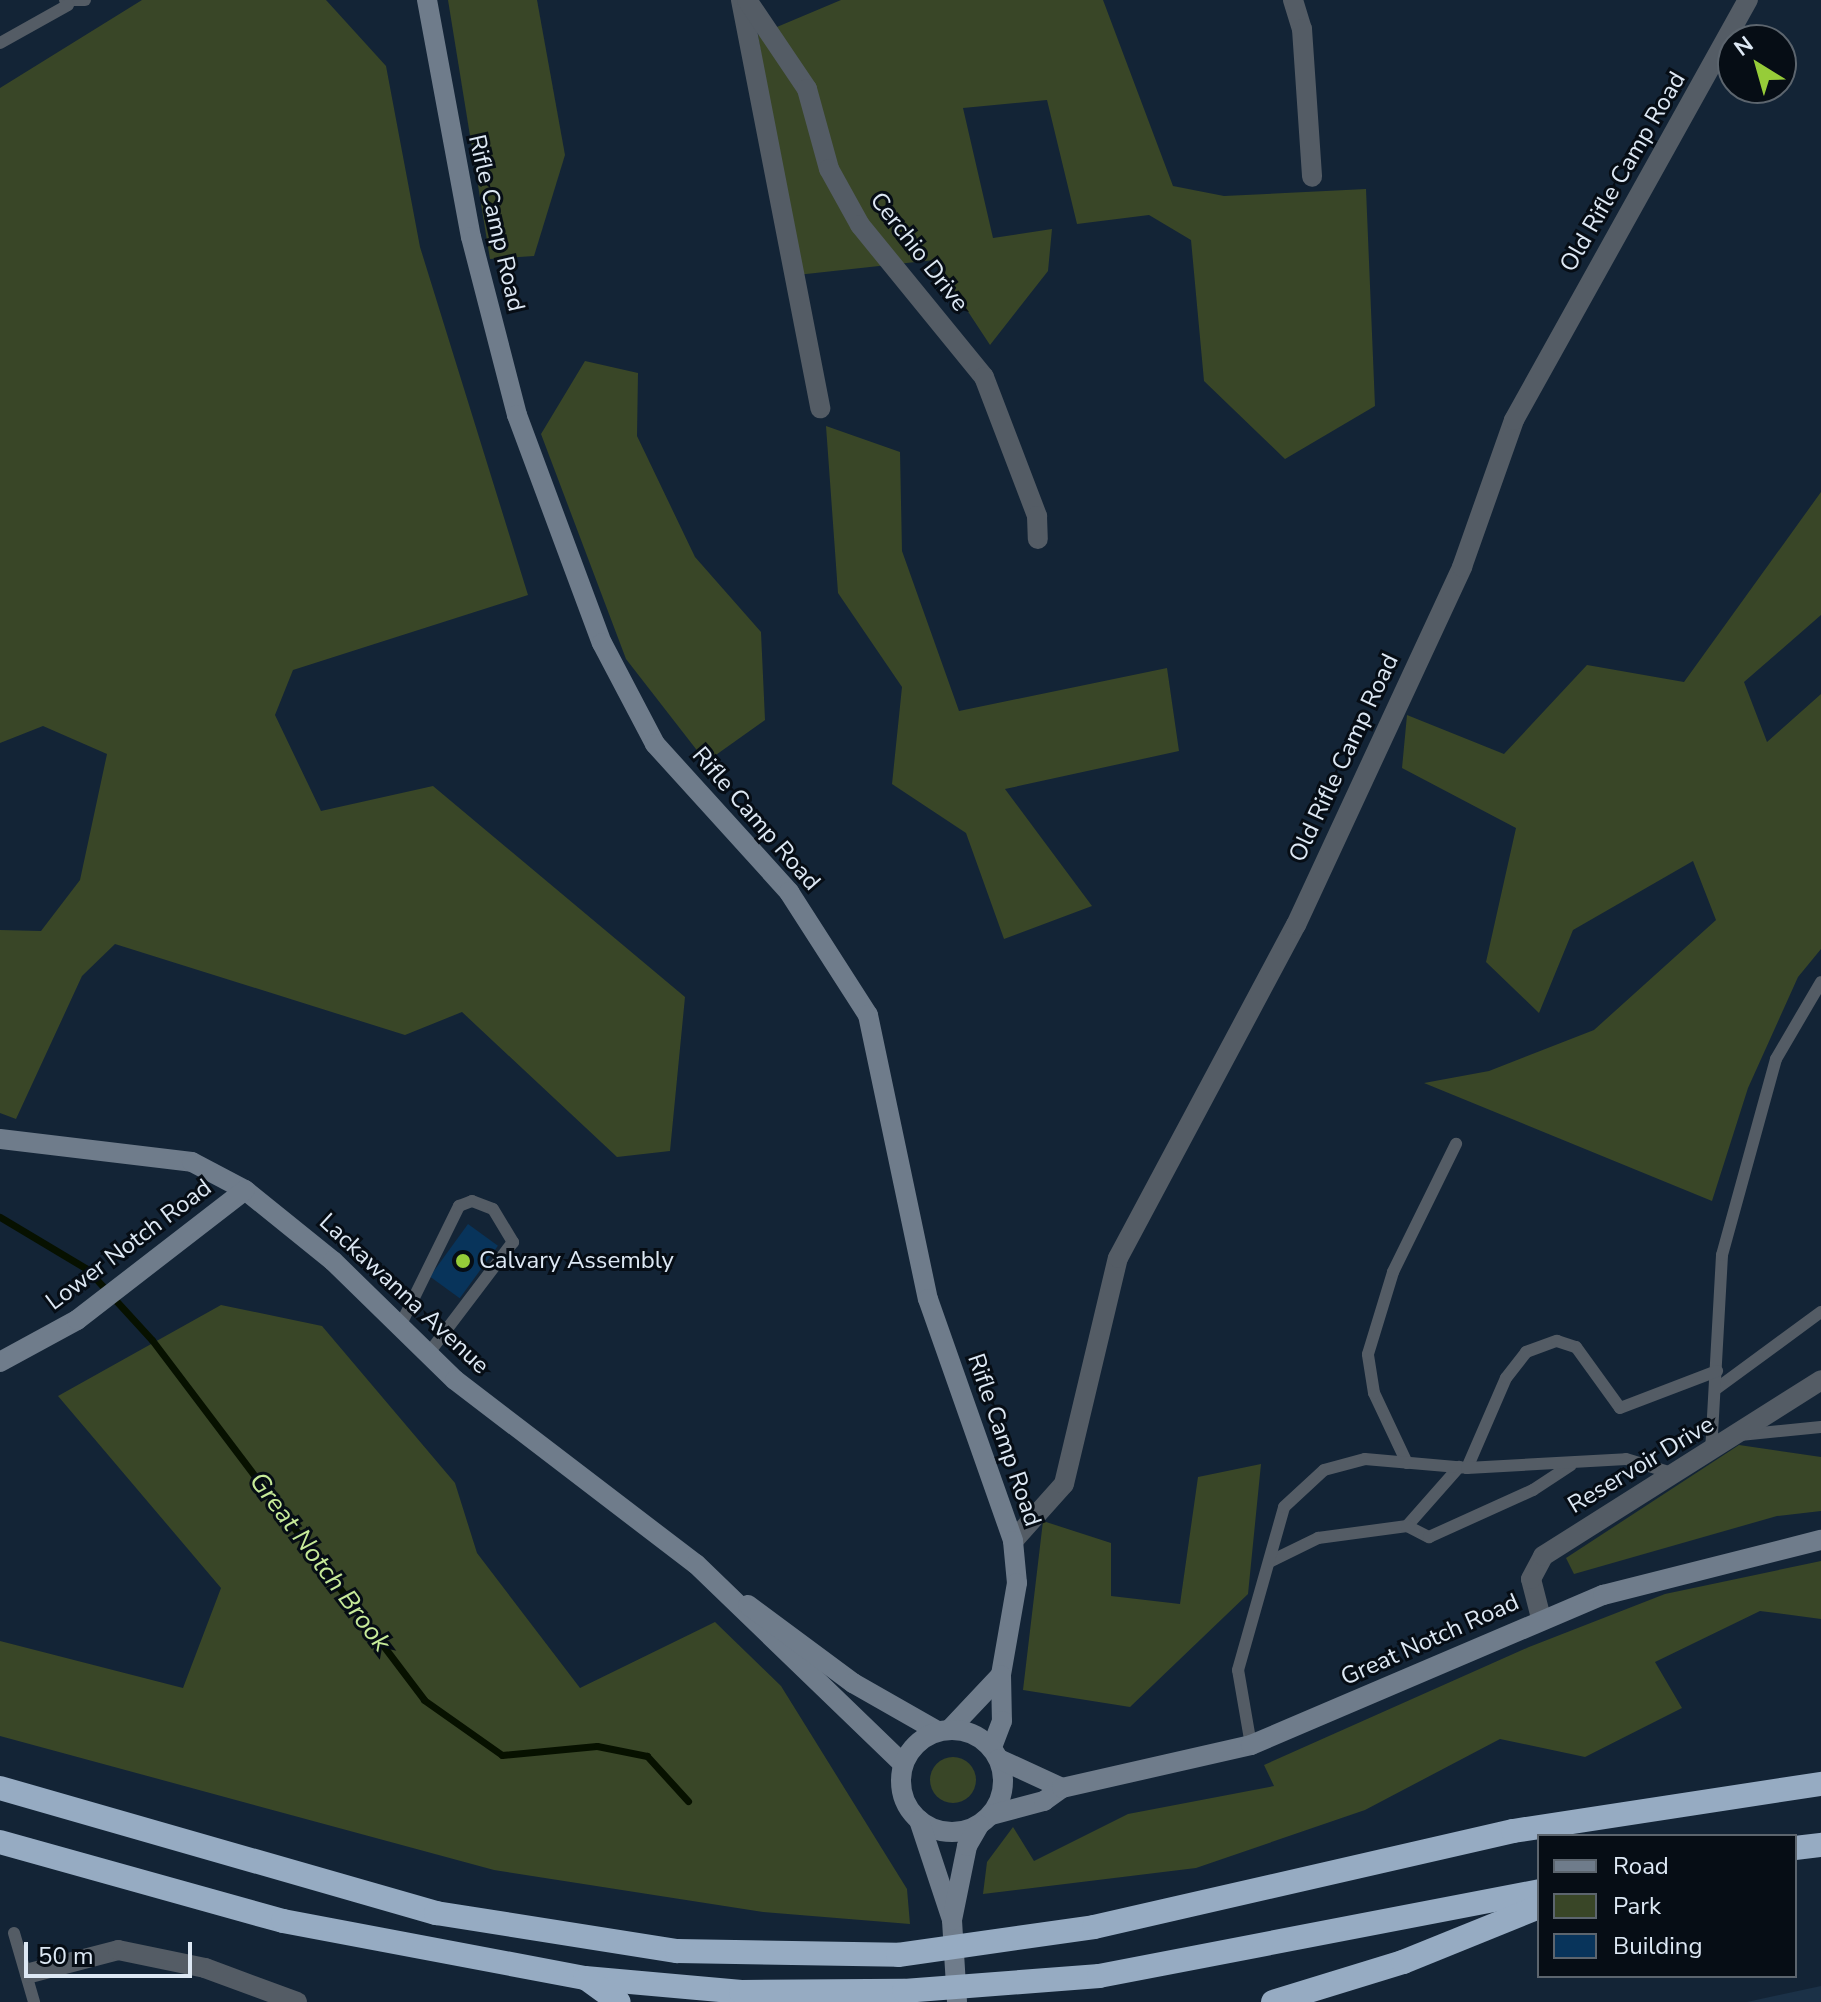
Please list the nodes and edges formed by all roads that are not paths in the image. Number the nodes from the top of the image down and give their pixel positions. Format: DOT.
graph roads {
  1 [pos="85,0"];
  2 [pos="427,0"];
  3 [pos="741,0"];
  4 [pos="747,0"];
  5 [pos="1293,0"];
  6 [pos="1748,0"];
  7 [pos="66,2"];
  8 [pos="0,43"];
  9 [pos="1312,177"];
  10 [pos="820,408"];
  11 [pos="1038,539"];
  12 [pos="1821,982"];
  13 [pos="0,1139"];
  14 [pos="1456,1144"];
  15 [pos="245,1190"];
  16 [pos="1821,1312"];
  17 [pos="400,1326"];
  18 [pos="428,1354"];
  19 [pos="0,1362"];
  20 [pos="1717,1371"];
  21 [pos="1821,1380"];
  22 [pos="1716,1389"];
  23 [pos="1821,1427"];
  24 [pos="1740,1435"];
  25 [pos="1711,1452"];
  26 [pos="1407,1463"];
  27 [pos="1574,1463"];
  28 [pos="1463,1468"];
  29 [pos="1672,1473"];
  30 [pos="1407,1526"];
  31 [pos="1821,1540"];
  32 [pos="1013,1541"];
  33 [pos="1269,1562"];
  34 [pos="727,1593"];
  35 [pos="1541,1618"];
  36 [pos="1001,1675"];
  37 [pos="943,1730"];
  38 [pos="1251,1745"];
  39 [pos="996,1753"];
  40 [pos="903,1764"];
  41 [pos="1821,1784"];
  42 [pos="0,1788"];
  43 [pos="1062,1788"];
  44 [pos="919,1820"];
  45 [pos="985,1820"];
  46 [pos="0,1842"];
  47 [pos="1821,1845"];
  48 [pos="1797,1848"];
  49 [pos="1537,1891"];
  50 [pos="1537,1908"];
  51 [pos="952,1920"];
  52 [pos="14,1933"];
  53 [pos="30,1973"];
  54 [pos="585,1978"];
  55 [pos="34,2002"];
  56 [pos="297,2002"];
  57 [pos="619,2002"];
  58 [pos="957,2002"];
  59 [pos="1273,2002"];
  1 -- 7 [label="lane"];
  2 -- 32 [label="street, Rifle Camp Road"];
  3 -- 10 [label="street"];
  4 -- 11 [label="street, Cerchio Drive"];
  5 -- 9 [label="street"];
  6 -- 32 [label="street, Old Rifle Camp Road"];
  7 -- 8 [label="lane"];
  12 -- 20 [label="lane"];
  13 -- 15 [label="street, Lackawanna Avenue"];
  14 -- 26 [label="lane"];
  15 -- 17 [label="street, Lackawanna Avenue"];
  15 -- 19 [label="street, Lower Notch Road"];
  16 -- 22 [label="lane"];
  17 -- 18 [label="street, Lackawanna Avenue"];
  17 -- 18 [label="lane"];
  18 -- 34 [label="street, Lackawanna Avenue"];
  20 -- 22 [label="lane"];
  20 -- 28 [label="lane"];
  21 -- 24 [label="street, Reservoir Drive"];
  22 -- 25 [label="lane"];
  23 -- 24 [label="lane"];
  24 -- 25 [label="street, Reservoir Drive"];
  25 -- 29 [label="street, Reservoir Drive"];
  26 -- 28 [label="lane"];
  26 -- 33 [label="lane"];
  27 -- 28 [label="lane"];
  27 -- 29 [label="lane"];
  27 -- 30 [label="lane"];
  28 -- 30 [label="lane"];
  29 -- 35 [label="street, Reservoir Drive"];
  30 -- 33 [label="lane"];
  31 -- 35 [label="street, Great Notch Road"];
  32 -- 36 [label="street, Rifle Camp Road"];
  33 -- 38 [label="lane"];
  34 -- 37 [label="street, Lackawanna Avenue"];
  34 -- 40 [label="street, Lackawanna Avenue"];
  35 -- 38 [label="street, Great Notch Road"];
  36 -- 37 [label="street"];
  36 -- 39 [label="street, Rifle Camp Road"];
  37 -- 39 [label="street"];
  37 -- 40 [label="street"];
  38 -- 43 [label="street, Great Notch Road"];
  39 -- 43 [label="street"];
  39 -- 45 [label="street"];
  40 -- 44 [label="street"];
  41 -- 42 [label="highway"];
  43 -- 45 [label="street, Great Notch Road"];
  44 -- 45 [label="street"];
  44 -- 51 [label="street"];
  45 -- 51 [label="street"];
  46 -- 54 [label="highway"];
  47 -- 48 [label="highway"];
  49 -- 54 [label="highway"];
  50 -- 59 [label="highway"];
  51 -- 58 [label="street"];
  52 -- 53 [label="lane"];
  53 -- 55 [label="lane"];
  53 -- 56 [label="street"];
  54 -- 57 [label="highway"];
}
